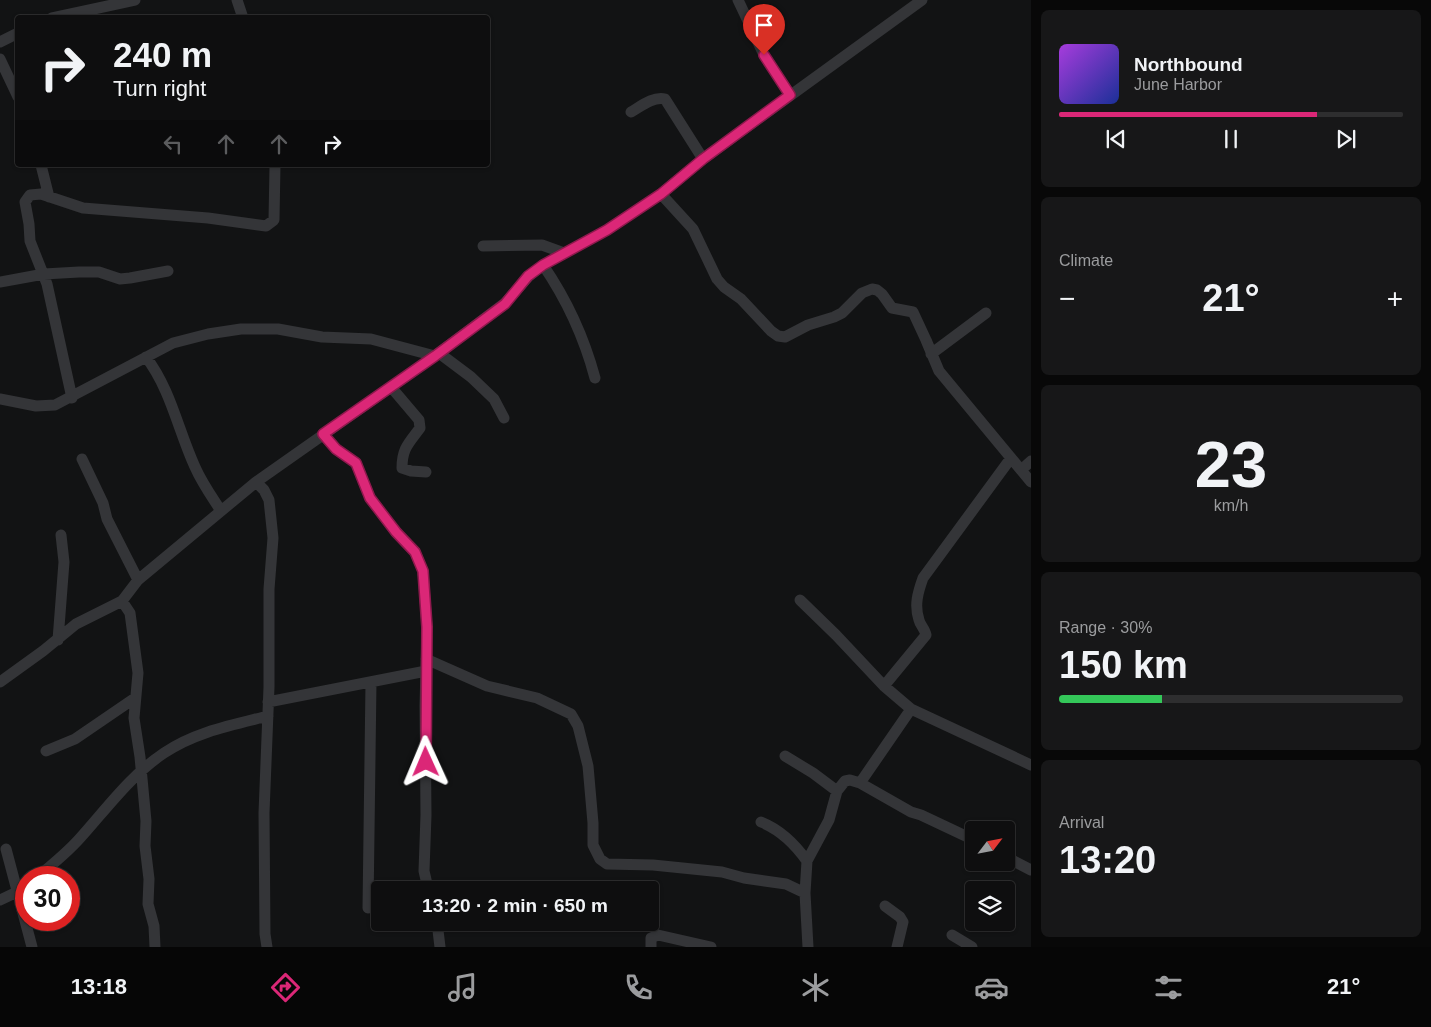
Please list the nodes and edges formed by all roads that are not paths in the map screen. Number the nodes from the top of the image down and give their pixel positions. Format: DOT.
graph roads {
  1 [pos="135,0"];
  2 [pos="237,0"];
  3 [pos="738,0"];
  4 [pos="922,0"];
  5 [pos="66,15"];
  6 [pos="242,15"];
  7 [pos="15,34"];
  8 [pos="0,42"];
  9 [pos="0,58"];
  10 [pos="15,90"];
  11 [pos="790,95"];
  12 [pos="632,112"];
  13 [pos="703,159"];
  14 [pos="42,167"];
  15 [pos="275,167"];
  16 [pos="661,194"];
  17 [pos="49,197"];
  18 [pos="483,246"];
  19 [pos="564,253"];
  20 [pos="543,265"];
  21 [pos="168,270"];
  22 [pos="44,274"];
  23 [pos="0,282"];
  24 [pos="986,313"];
  25 [pos="437,354"];
  26 [pos="931,354"];
  27 [pos="146,357"];
  28 [pos="595,378"];
  29 [pos="391,387"];
  30 [pos="72,398"];
  31 [pos="0,399"];
  32 [pos="504,418"];
  33 [pos="323,434"];
  34 [pos="1011,458"];
  35 [pos="82,459"];
  36 [pos="1031,461"];
  37 [pos="1021,470"];
  38 [pos="426,472"];
  39 [pos="256,482"];
  40 [pos="1031,482"];
  41 [pos="221,511"];
  42 [pos="62,535"];
  43 [pos="138,580"];
  44 [pos="800,600"];
  45 [pos="122,601"];
  46 [pos="58,640"];
  47 [pos="426,659"];
  48 [pos="426,672"];
  49 [pos="0,682"];
  50 [pos="371,682"];
  51 [pos="884,686"];
  52 [pos="135,698"];
  53 [pos="268,702"];
  54 [pos="912,709"];
  55 [pos="268,716"];
  56 [pos="46,751"];
  57 [pos="785,756"];
  58 [pos="1031,765"];
  59 [pos="141,771"];
  60 [pos="860,783"];
  61 [pos="837,791"];
  62 [pos="761,822"];
  63 [pos="965,836"];
  64 [pos="6,849"];
  65 [pos="807,861"];
  66 [pos="1015,862"];
  67 [pos="51,866"];
  68 [pos="1031,870"];
  69 [pos="15,872"];
  70 [pos="426,881"];
  71 [pos="15,892"];
  72 [pos="805,893"];
  73 [pos="0,900"];
  74 [pos="885,906"];
  75 [pos="368,908"];
  76 [pos="29,931"];
  77 [pos="439,931"];
  78 [pos="952,935"];
  79 [pos="808,945"];
  80 [pos="32,947"];
  81 [pos="155,947"];
  82 [pos="267,947"];
  83 [pos="440,947"];
  84 [pos="651,947"];
  85 [pos="711,947"];
  86 [pos="820,947"];
  87 [pos="897,947"];
  88 [pos="972,947"];
  1 -- 5 [label="street"];
  2 -- 6 [label="street"];
  3 -- 11 [label="street"];
  4 -- 11 [label="street"];
  7 -- 8 [label="street"];
  9 -- 10 [label="street"];
  11 -- 13 [label="street"];
  12 -- 13 [label="street"];
  13 -- 16 [label="street"];
  14 -- 17 [label="street"];
  15 -- 17 [label="street"];
  16 -- 19 [label="street"];
  16 -- 26 [label="street"];
  17 -- 22 [label="street"];
  18 -- 19 [label="street"];
  19 -- 20 [label="street"];
  20 -- 25 [label="street"];
  20 -- 28 [label="street"];
  21 -- 22 [label="street"];
  22 -- 23 [label="street"];
  22 -- 30 [label="street"];
  24 -- 26 [label="street"];
  25 -- 27 [label="street"];
  25 -- 29 [label="street"];
  25 -- 32 [label="street"];
  26 -- 34 [label="street"];
  27 -- 30 [label="street"];
  27 -- 41 [label="street"];
  29 -- 33 [label="street"];
  29 -- 38 [label="street"];
  30 -- 31 [label="street"];
  33 -- 39 [label="street"];
  33 -- 47 [label="street"];
  34 -- 37 [label="street"];
  34 -- 51 [label="street"];
  35 -- 43 [label="street"];
  36 -- 37 [label="street"];
  37 -- 40 [label="street"];
  39 -- 41 [label="street"];
  39 -- 53 [label="street"];
  41 -- 43 [label="street"];
  42 -- 46 [label="street"];
  43 -- 45 [label="street"];
  44 -- 51 [label="street"];
  45 -- 46 [label="street"];
  45 -- 52 [label="street"];
  46 -- 49 [label="street"];
  47 -- 48 [label="street"];
  47 -- 72 [label="street"];
  48 -- 50 [label="street"];
  48 -- 70 [label="street"];
  50 -- 53 [label="street"];
  50 -- 75 [label="street"];
  51 -- 54 [label="street"];
  52 -- 56 [label="street"];
  52 -- 59 [label="street"];
  53 -- 55 [label="street"];
  54 -- 58 [label="street"];
  54 -- 60 [label="street"];
  55 -- 59 [label="street"];
  55 -- 82 [label="street"];
  57 -- 61 [label="street"];
  59 -- 67 [label="street"];
  59 -- 81 [label="street"];
  60 -- 61 [label="street"];
  60 -- 63 [label="street"];
  61 -- 65 [label="street"];
  62 -- 65 [label="street"];
  64 -- 69 [label="street"];
  65 -- 72 [label="street"];
  66 -- 68 [label="street"];
  71 -- 73 [label="street"];
  72 -- 79 [label="street"];
  74 -- 87 [label="street"];
  76 -- 80 [label="street"];
  77 -- 83 [label="street"];
  78 -- 88 [label="street"];
  79 -- 86 [label="street"];
  84 -- 85 [label="street"];
}
